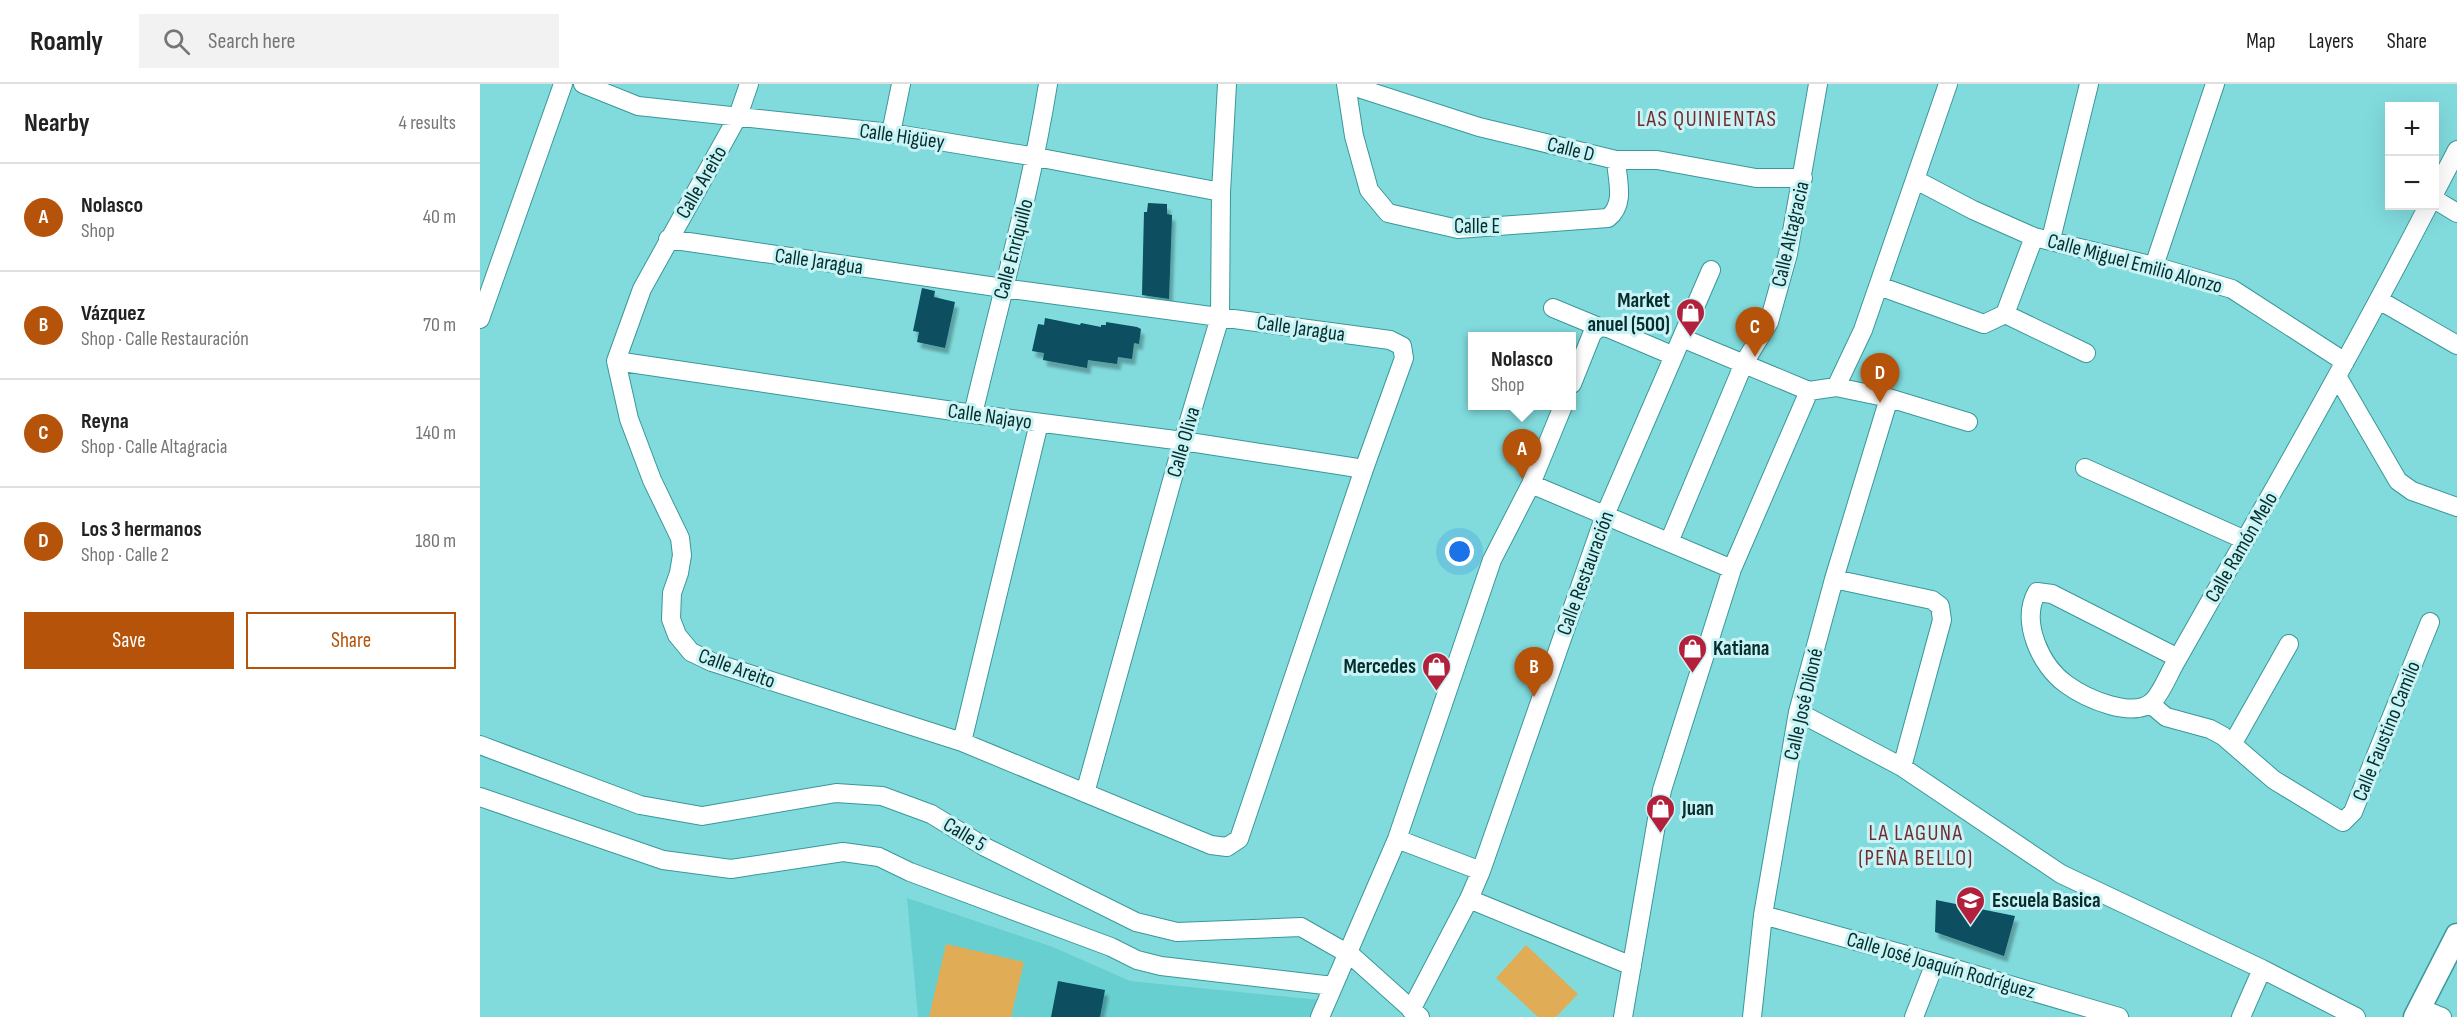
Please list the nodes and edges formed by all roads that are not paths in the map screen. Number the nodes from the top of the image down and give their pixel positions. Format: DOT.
graph roads {
  1 [pos="563,84"];
  2 [pos="583,84"];
  3 [pos="748,84"];
  4 [pos="901,84"];
  5 [pos="1048,84"];
  6 [pos="1227,84"];
  7 [pos="1346,84"];
  8 [pos="1818,84"];
  9 [pos="1948,84"];
  10 [pos="2089,84"];
  11 [pos="2215,84"];
  12 [pos="738,116"];
  13 [pos="891,133"];
  14 [pos="2457,150"];
  15 [pos="1036,157"];
  16 [pos="1616,160"];
  17 [pos="1803,178"];
  18 [pos="1917,180"];
  19 [pos="2439,184"];
  20 [pos="1221,192"];
  21 [pos="2439,202"];
  22 [pos="2426,210"];
  23 [pos="2457,213"];
  24 [pos="2042,238"];
  25 [pos="668,239"];
  26 [pos="2154,266"];
  27 [pos="1711,270"];
  28 [pos="1879,286"];
  29 [pos="1003,288"];
  30 [pos="2379,300"];
  31 [pos="1553,308"];
  32 [pos="2006,314"];
  33 [pos="1220,317"];
  34 [pos="480,320"];
  35 [pos="1599,327"];
  36 [pos="1682,338"];
  37 [pos="2457,345"];
  38 [pos="2086,353"];
  39 [pos="1674,356"];
  40 [pos="616,361"];
  41 [pos="1744,363"];
  42 [pos="2341,369"];
  43 [pos="1576,374"];
  44 [pos="1836,387"];
  45 [pos="1809,391"];
  46 [pos="1889,398"];
  47 [pos="1561,410"];
  48 [pos="972,414"];
  49 [pos="1968,422"];
  50 [pos="1040,423"];
  51 [pos="1183,441"];
  52 [pos="2085,468"];
  53 [pos="1364,469"];
  54 [pos="1531,484"];
  55 [pos="2457,507"];
  56 [pos="1605,515"];
  57 [pos="2245,540"];
  58 [pos="1669,542"];
  59 [pos="1732,569"];
  60 [pos="1834,579"];
  61 [pos="2430,622"];
  62 [pos="2289,644"];
  63 [pos="2178,658"];
  64 [pos="2153,701"];
  65 [pos="1798,712"];
  66 [pos="962,742"];
  67 [pos="2233,743"];
  68 [pos="480,745"];
  69 [pos="1902,767"];
  70 [pos="1085,793"];
  71 [pos="480,796"];
  72 [pos="1397,840"];
  73 [pos="1227,847"];
  74 [pos="1481,871"];
  75 [pos="1469,899"];
  76 [pos="1763,915"];
  77 [pos="2457,935"];
  78 [pos="1347,954"];
  79 [pos="1935,963"];
  80 [pos="1632,966"];
  81 [pos="2262,969"];
  82 [pos="1333,986"];
  83 [pos="2418,1012"];
  84 [pos="1415,1014"];
  85 [pos="1320,1017"];
  86 [pos="1623,1017"];
  87 [pos="1752,1017"];
  88 [pos="1914,1017"];
  89 [pos="2119,1017"];
  90 [pos="2241,1017"];
  91 [pos="2356,1017"];
  92 [pos="2442,1017"];
  1 -- 34 [label="street"];
  2 -- 12 [label="street, Calle Higüey"];
  3 -- 12 [label="street, Calle Areito"];
  4 -- 13 [label="street"];
  5 -- 15 [label="street, Calle Enriquillo"];
  6 -- 20 [label="street, Calle Oliva"];
  7 -- 16 [label="street, Calle D"];
  7 -- 16 [label="street, Calle E"];
  8 -- 17 [label="street, Calle Altagracia"];
  9 -- 18 [label="street"];
  10 -- 24 [label="street"];
  11 -- 26 [label="street"];
  12 -- 13 [label="street, Calle Higüey"];
  12 -- 25 [label="street, Calle Areito"];
  13 -- 15 [label="street, Calle Higüey"];
  14 -- 19 [label="street"];
  15 -- 20 [label="street, Calle Higüey"];
  15 -- 29 [label="street, Calle Enriquillo"];
  16 -- 17 [label="street, Calle D"];
  17 -- 41 [label="street, Calle Altagracia"];
  18 -- 24 [label="street, Calle Miguel Emilio Alonzo"];
  18 -- 28 [label="street"];
  20 -- 33 [label="street, Calle Oliva"];
  21 -- 23 [label="street"];
  22 -- 30 [label="street, Calle Ramón Melo"];
  24 -- 26 [label="street, Calle Miguel Emilio Alonzo"];
  24 -- 32 [label="street"];
  25 -- 29 [label="street, Calle Jaragua"];
  25 -- 40 [label="street, Calle Areito"];
  26 -- 42 [label="street, Calle Miguel Emilio Alonzo"];
  27 -- 36 [label="street, Calle Restauración"];
  28 -- 32 [label="street"];
  28 -- 44 [label="street"];
  29 -- 33 [label="street, Calle Jaragua"];
  29 -- 48 [label="street, Calle Enriquillo"];
  30 -- 37 [label="street"];
  30 -- 42 [label="street, Calle Ramón Melo"];
  31 -- 35 [label="street"];
  32 -- 38 [label="street"];
  33 -- 51 [label="street, Calle Oliva"];
  33 -- 53 [label="street, Calle Jaragua"];
  35 -- 39 [label="street"];
  35 -- 43 [label="street"];
  36 -- 39 [label="street, Calle Restauración"];
  36 -- 41 [label="street"];
  39 -- 56 [label="street, Calle Restauración"];
  40 -- 48 [label="street, Calle Najayo"];
  40 -- 66 [label="street, Calle Areito"];
  41 -- 45 [label="street"];
  41 -- 58 [label="street, Calle Altagracia"];
  42 -- 55 [label="street, Calle Miguel Emilio Alonzo"];
  42 -- 57 [label="street, Calle Ramón Melo"];
  44 -- 45 [label="street"];
  44 -- 46 [label="street"];
  45 -- 59 [label="street"];
  46 -- 49 [label="street"];
  46 -- 60 [label="street, Calle José Diloné"];
  47 -- 54 [label="street"];
  48 -- 50 [label="street, Calle Najayo"];
  50 -- 51 [label="street, Calle Najayo"];
  50 -- 66 [label="street"];
  51 -- 53 [label="street, Calle Najayo"];
  51 -- 70 [label="street, Calle Oliva"];
  52 -- 57 [label="street"];
  53 -- 73 [label="street, Calle Jaragua"];
  54 -- 56 [label="street"];
  54 -- 72 [label="street"];
  56 -- 58 [label="street"];
  56 -- 74 [label="street, Calle Restauración"];
  57 -- 63 [label="street, Calle Ramón Melo"];
  58 -- 59 [label="street"];
  59 -- 80 [label="street"];
  60 -- 65 [label="street, Calle José Diloné"];
  60 -- 69 [label="street"];
  61 -- 67 [label="street, Calle Faustino Camilo"];
  62 -- 67 [label="street"];
  63 -- 64 [label="street, Calle Ramón Melo"];
  63 -- 64 [label="street"];
  64 -- 67 [label="street, Calle Faustino Camilo"];
  65 -- 69 [label="street"];
  65 -- 76 [label="street, Calle José Diloné"];
  66 -- 70 [label="street, Calle Areito"];
  68 -- 78 [label="street, Calle 5"];
  69 -- 81 [label="street"];
  70 -- 73 [label="street, Calle Areito"];
  71 -- 82 [label="street"];
  72 -- 74 [label="street"];
  72 -- 78 [label="street"];
  74 -- 75 [label="street, Calle Restauración"];
  75 -- 80 [label="street"];
  75 -- 84 [label="street, Calle Restauración"];
  76 -- 79 [label="street, Calle José Joaquín Rodríguez"];
  76 -- 87 [label="street, Calle José Diloné"];
  77 -- 83 [label="street"];
  78 -- 82 [label="street"];
  78 -- 84 [label="street, Calle 5"];
  79 -- 88 [label="street"];
  79 -- 89 [label="street, Calle José Joaquín Rodríguez"];
  80 -- 86 [label="street"];
  81 -- 90 [label="street"];
  81 -- 91 [label="street"];
  82 -- 85 [label="street"];
  83 -- 92 [label="street"];
}
